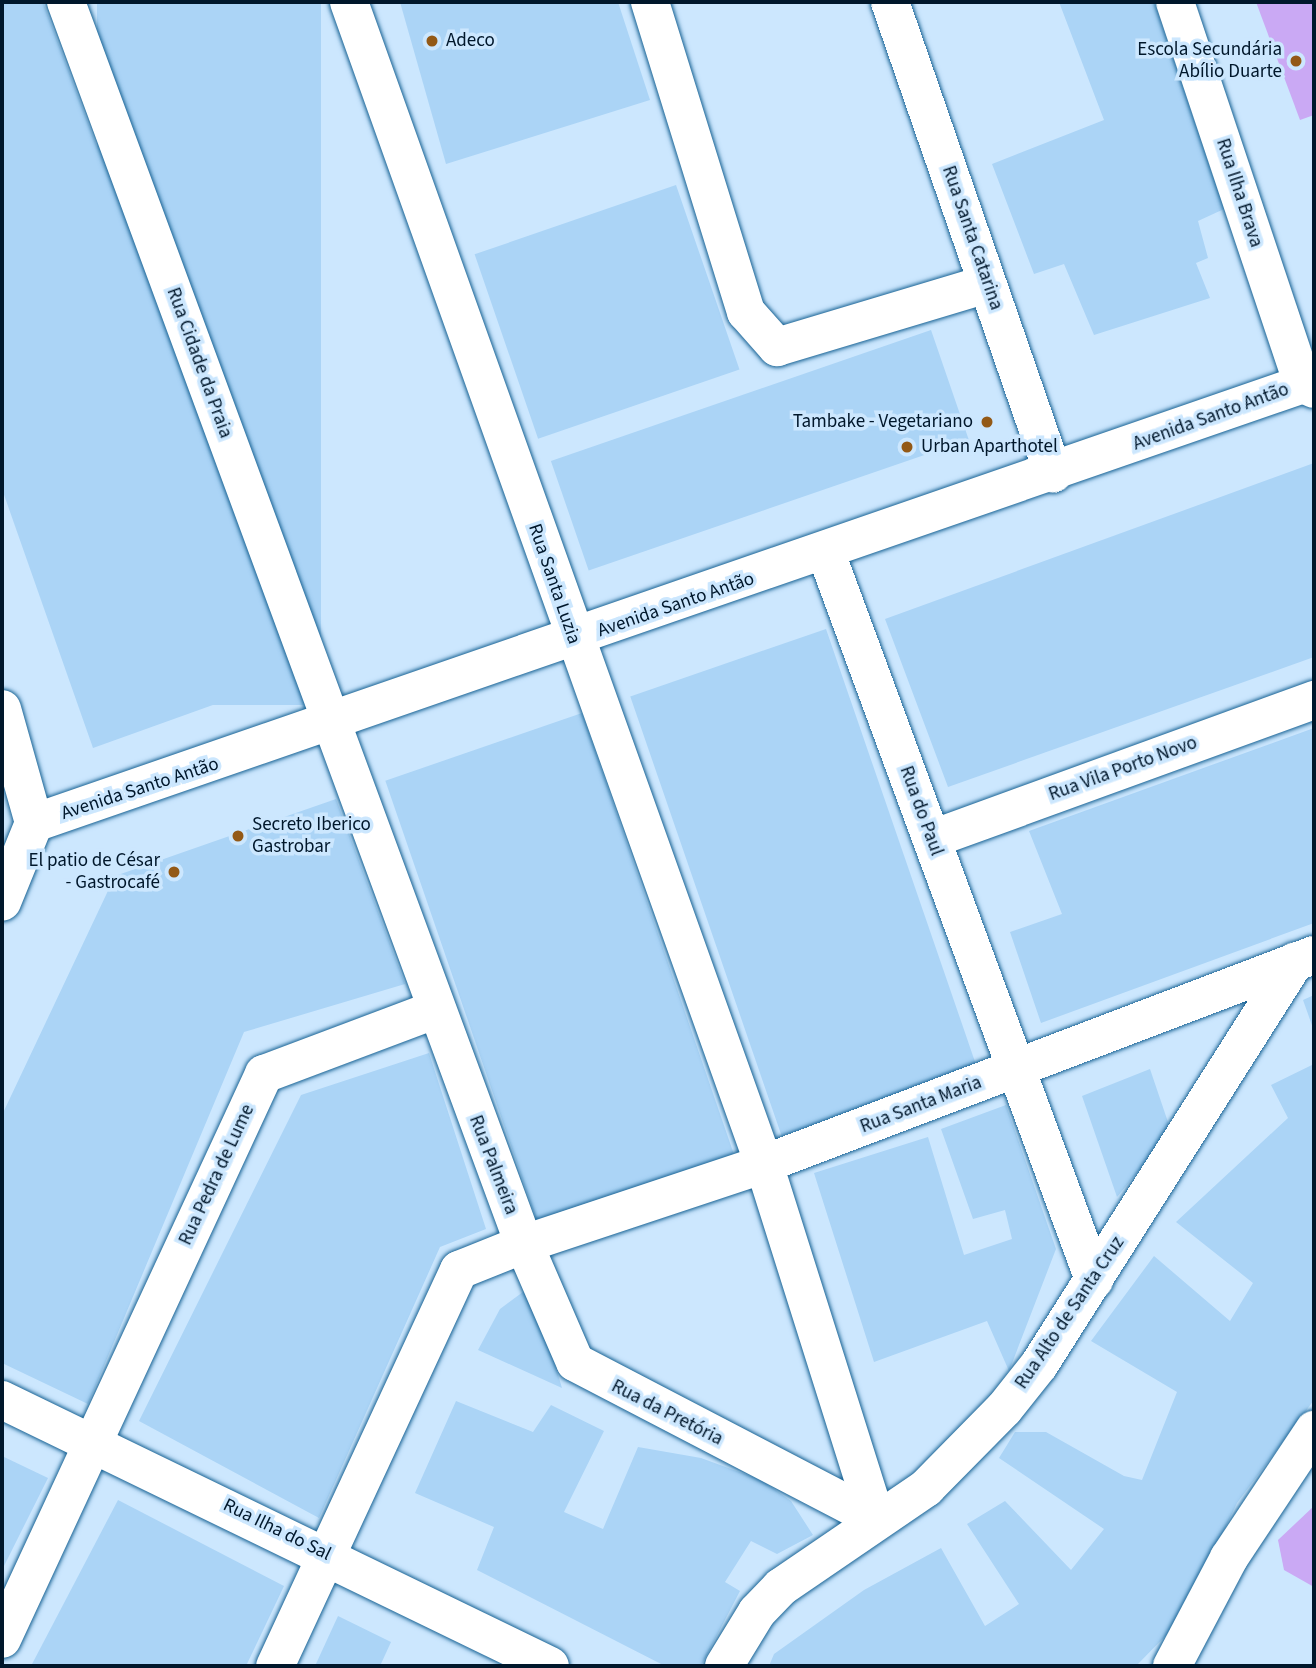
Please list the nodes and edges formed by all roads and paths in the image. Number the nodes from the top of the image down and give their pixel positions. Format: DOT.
graph roads {
  1 [pos="66,2"];
  2 [pos="349,2"];
  3 [pos="650,2"];
  4 [pos="890,2"];
  5 [pos="1175,2"];
  6 [pos="988,284"];
  7 [pos="1309,386"];
  8 [pos="1053,474"];
  9 [pos="826,553"];
  10 [pos="574,640"];
  11 [pos="1314,700"];
  12 [pos="2,709"];
  13 [pos="331,725"];
  14 [pos="34,823"];
  15 [pos="932,839"];
  16 [pos="2,902"];
  17 [pos="1304,958"];
  18 [pos="434,1010"];
  19 [pos="1014,1070"];
  20 [pos="764,1164"];
  21 [pos="524,1244"];
  22 [pos="1094,1280"];
  23 [pos="2,1400"];
  24 [pos="1314,1430"];
  25 [pos="95,1441"];
  26 [pos="876,1519"];
  27 [pos="325,1554"];
  28 [pos="2,1639"];
  29 [pos="275,1666"];
  30 [pos="550,1666"];
  31 [pos="724,1666"];
  32 [pos="1172,1666"];
  1 -- 13 [label="street, Rua Cidade da Praia"];
  2 -- 10 [label="street, Rua Santa Luzia"];
  3 -- 6 [label="street"];
  4 -- 6 [label="street, Rua Santa Catarina"];
  5 -- 7 [label="street, Rua Ilha Brava"];
  6 -- 8 [label="street, Rua Santa Catarina"];
  7 -- 8 [label="street, Avenida Santo Antão"];
  8 -- 9 [label="street, Avenida Santo Antão"];
  9 -- 10 [label="street, Avenida Santo Antão"];
  9 -- 15 [label="street, Rua do Paul"];
  10 -- 13 [label="street, Avenida Santo Antão"];
  10 -- 20 [label="street, Rua Santa Luzia"];
  11 -- 15 [label="street, Rua Vila Porto Novo"];
  12 -- 14 [label="street"];
  13 -- 14 [label="street, Avenida Santo Antão"];
  13 -- 18 [label="street, Rua Palmeira"];
  14 -- 16 [label="street"];
  15 -- 19 [label="street, Rua do Paul"];
  17 -- 19 [label="street, Rua Santa Maria"];
  17 -- 22 [label="street, Rua Alto de Santa Cruz"];
  18 -- 21 [label="street, Rua Palmeira"];
  18 -- 25 [label="street, Rua Pedra de Lume"];
  19 -- 20 [label="street, Rua Santa Maria"];
  19 -- 22 [label="street, Rua do Paul"];
  20 -- 21 [label="street, Rua Santa Maria"];
  20 -- 26 [label="street, Rua Santa Luzia"];
  21 -- 26 [label="street, Rua da Pretória"];
  21 -- 27 [label="street"];
  22 -- 26 [label="street, Rua Alto de Santa Cruz"];
  23 -- 25 [label="street, Rua Ilha do Sal"];
  24 -- 32 [label="street"];
  25 -- 27 [label="street, Rua Ilha do Sal"];
  25 -- 28 [label="street, Rua Pedra de Lume"];
  26 -- 31 [label="street, Rua Alto de Santa Cruz"];
  27 -- 29 [label="street"];
  27 -- 30 [label="street, Rua Ilha do Sal"];
}
